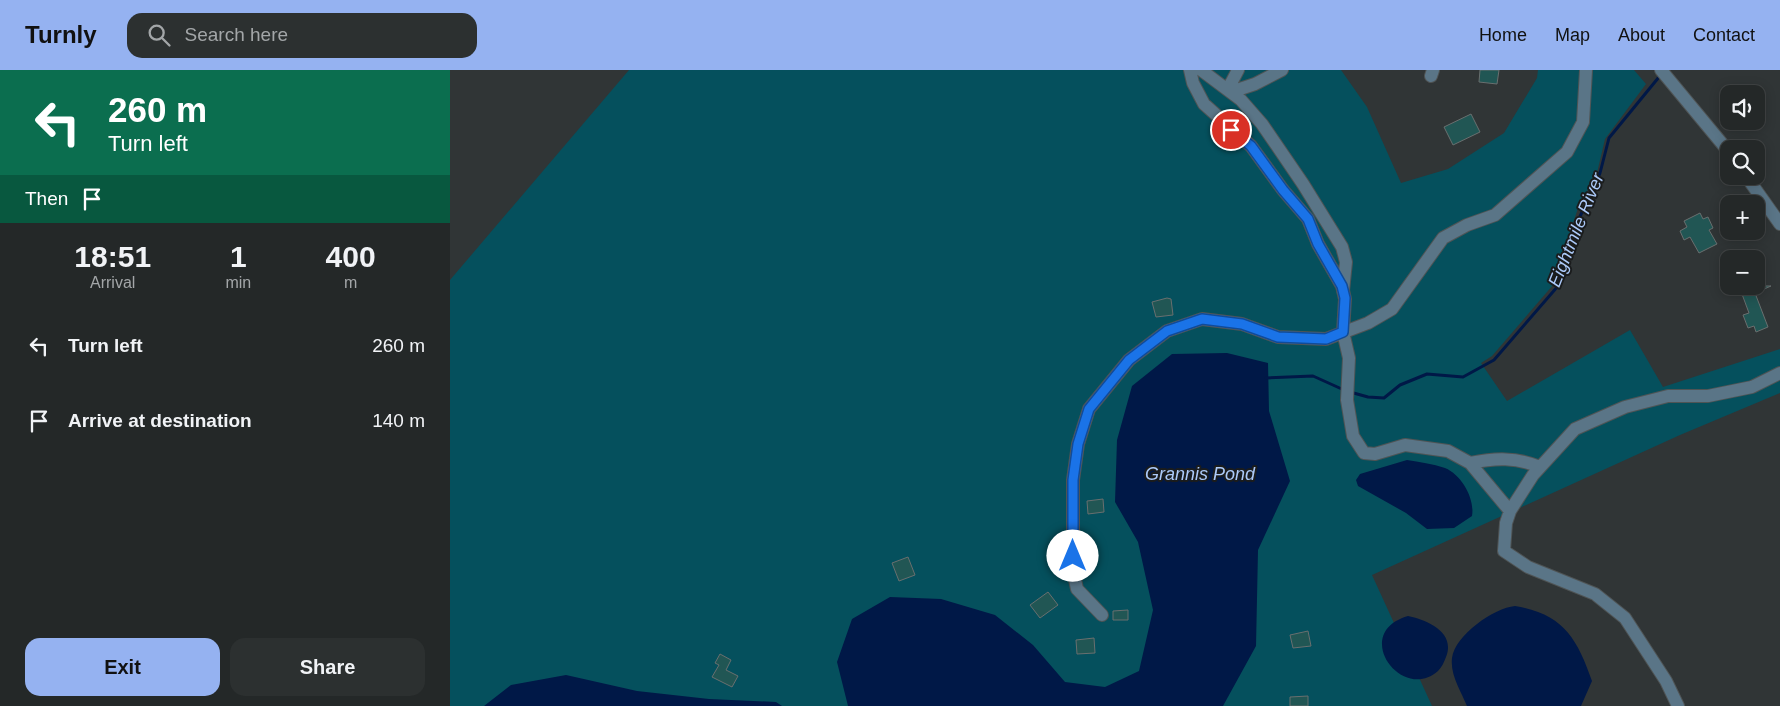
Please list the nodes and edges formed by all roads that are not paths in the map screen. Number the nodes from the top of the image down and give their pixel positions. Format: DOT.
graph roads {
  1 [pos="1190,70"];
  2 [pos="1201,70"];
  3 [pos="1238,70"];
  4 [pos="1282,70"];
  5 [pos="1586,70"];
  6 [pos="1661,70"];
  7 [pos="1230,91"];
  8 [pos="1720,141"];
  9 [pos="1752,185"];
  10 [pos="1780,224"];
  11 [pos="1343,291"];
  12 [pos="1343,332"];
  13 [pos="1780,373"];
  14 [pos="1470,463"];
  15 [pos="1540,467"];
  16 [pos="1510,511"];
  17 [pos="1102,615"];
  18 [pos="1678,706"];
  1 -- 11 [label="street"];
  2 -- 7 [label="street"];
  3 -- 7 [label="street"];
  4 -- 7 [label="street"];
  5 -- 12 [label="street"];
  6 -- 8 [label="street"];
  7 -- 11 [label="street"];
  9 -- 10 [label="street"];
  11 -- 12 [label="street"];
  12 -- 14 [label="street"];
  12 -- 17 [label="street"];
  13 -- 15 [label="street"];
  14 -- 15 [label="street"];
  14 -- 16 [label="street"];
  15 -- 16 [label="street"];
  16 -- 18 [label="street"];
}
